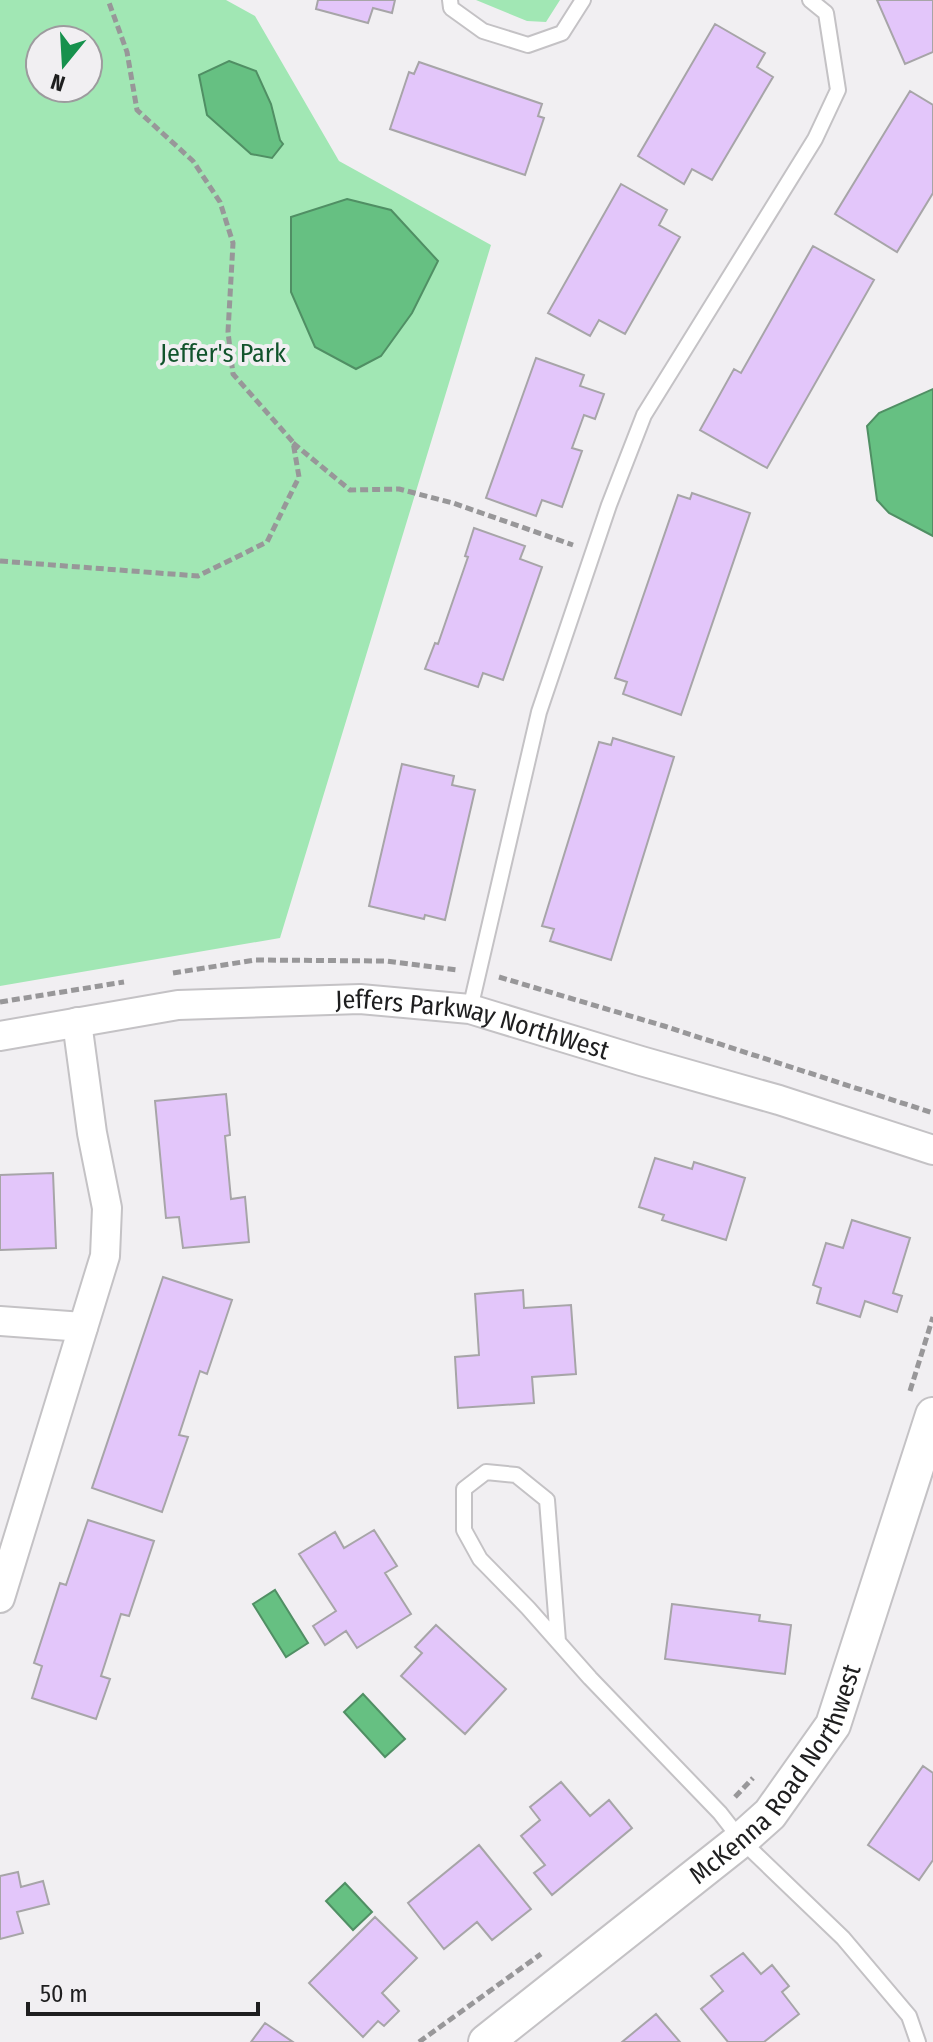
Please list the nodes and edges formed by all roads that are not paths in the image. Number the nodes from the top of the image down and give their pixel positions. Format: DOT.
graph roads {
  1 [pos="450,0"];
  2 [pos="583,0"];
  3 [pos="810,0"];
  4 [pos="470,1009"];
  5 [pos="77,1022"];
  6 [pos="0,1036"];
  7 [pos="933,1150"];
  8 [pos="0,1321"];
  9 [pos="83,1327"];
  10 [pos="920,1410"];
  11 [pos="0,1598"];
  12 [pos="558,1641"];
  13 [pos="741,1840"];
  14 [pos="486,2042"];
  15 [pos="918,2042"];
  1 -- 2 [label="lane"];
  3 -- 4 [label="lane"];
  4 -- 5 [label="street, Jeffers Parkway NorthWest"];
  4 -- 7 [label="street, Jeffers Parkway NorthWest"];
  5 -- 6 [label="street, Jeffers Parkway NorthWest"];
  5 -- 9 [label="street"];
  8 -- 9 [label="street"];
  9 -- 11 [label="street"];
  10 -- 13 [label="street, McKenna Road Northwest"];
  12 -- 12 [label="lane"];
  12 -- 13 [label="lane"];
  13 -- 14 [label="street, McKenna Road Northwest"];
  13 -- 15 [label="lane"];
}
